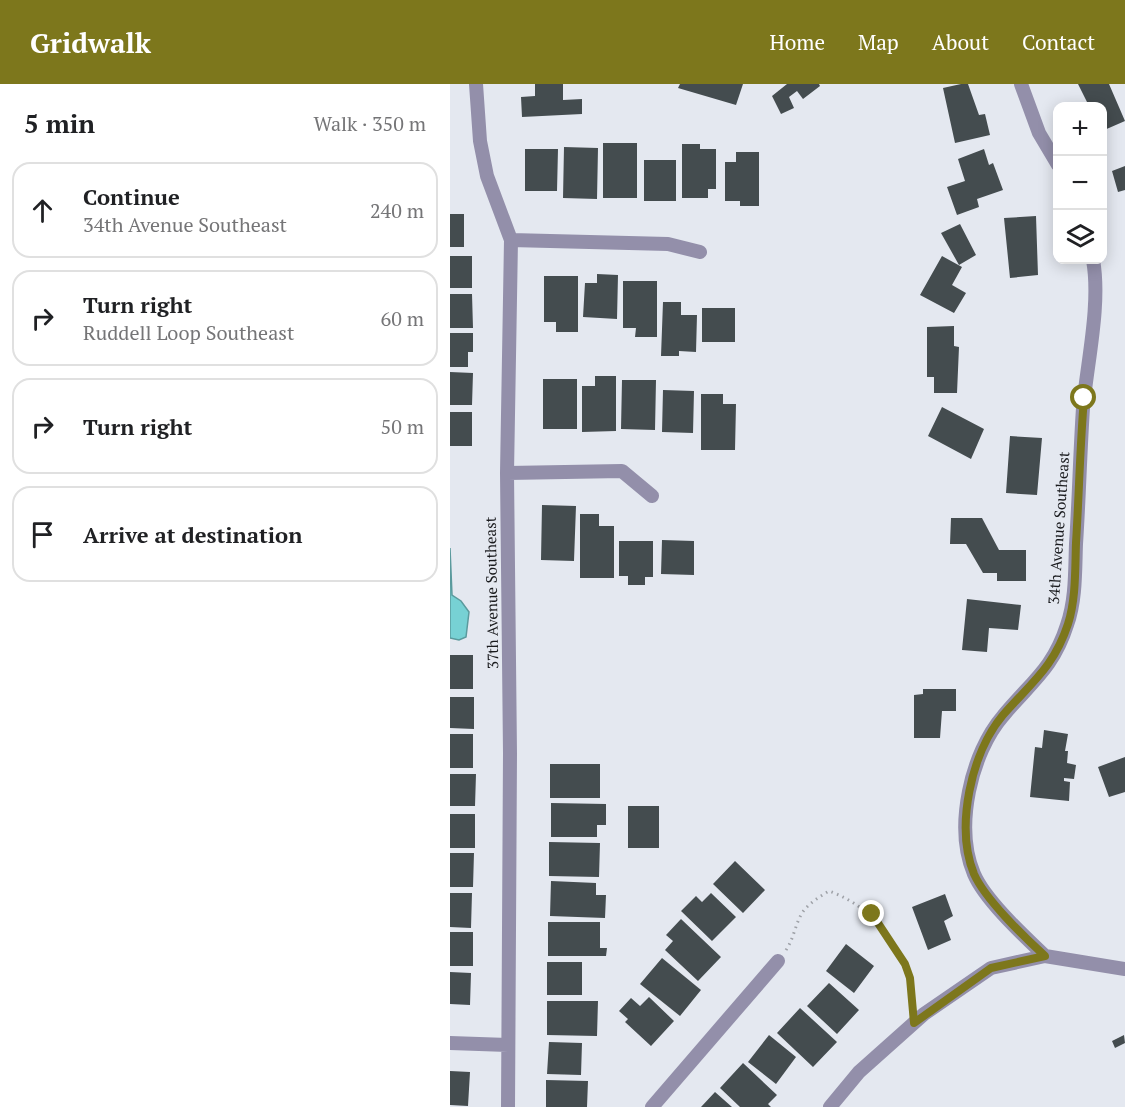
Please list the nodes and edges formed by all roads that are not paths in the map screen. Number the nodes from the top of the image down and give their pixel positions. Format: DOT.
graph roads {
  1 [pos="476,84"];
  2 [pos="1021,84"];
  3 [pos="1053,157"];
  4 [pos="511,240"];
  5 [pos="699,252"];
  6 [pos="1093,264"];
  7 [pos="507,473"];
  8 [pos="652,496"];
  9 [pos="1045,956"];
  10 [pos="778,961"];
  11 [pos="1125,969"];
  12 [pos="450,1043"];
  13 [pos="508,1046"];
  14 [pos="508,1107"];
  15 [pos="651,1107"];
  16 [pos="830,1107"];
  1 -- 4 [label="street, 37th Avenue Southeast"];
  2 -- 3 [label="street"];
  4 -- 5 [label="street"];
  4 -- 7 [label="street, 37th Avenue Southeast"];
  6 -- 9 [label="street, 34th Avenue Southeast"];
  7 -- 8 [label="street"];
  7 -- 13 [label="street, 37th Avenue Southeast"];
  9 -- 11 [label="street"];
  9 -- 16 [label="street"];
  10 -- 15 [label="street"];
  12 -- 13 [label="street"];
  13 -- 14 [label="street, 37th Avenue Southeast"];
}
